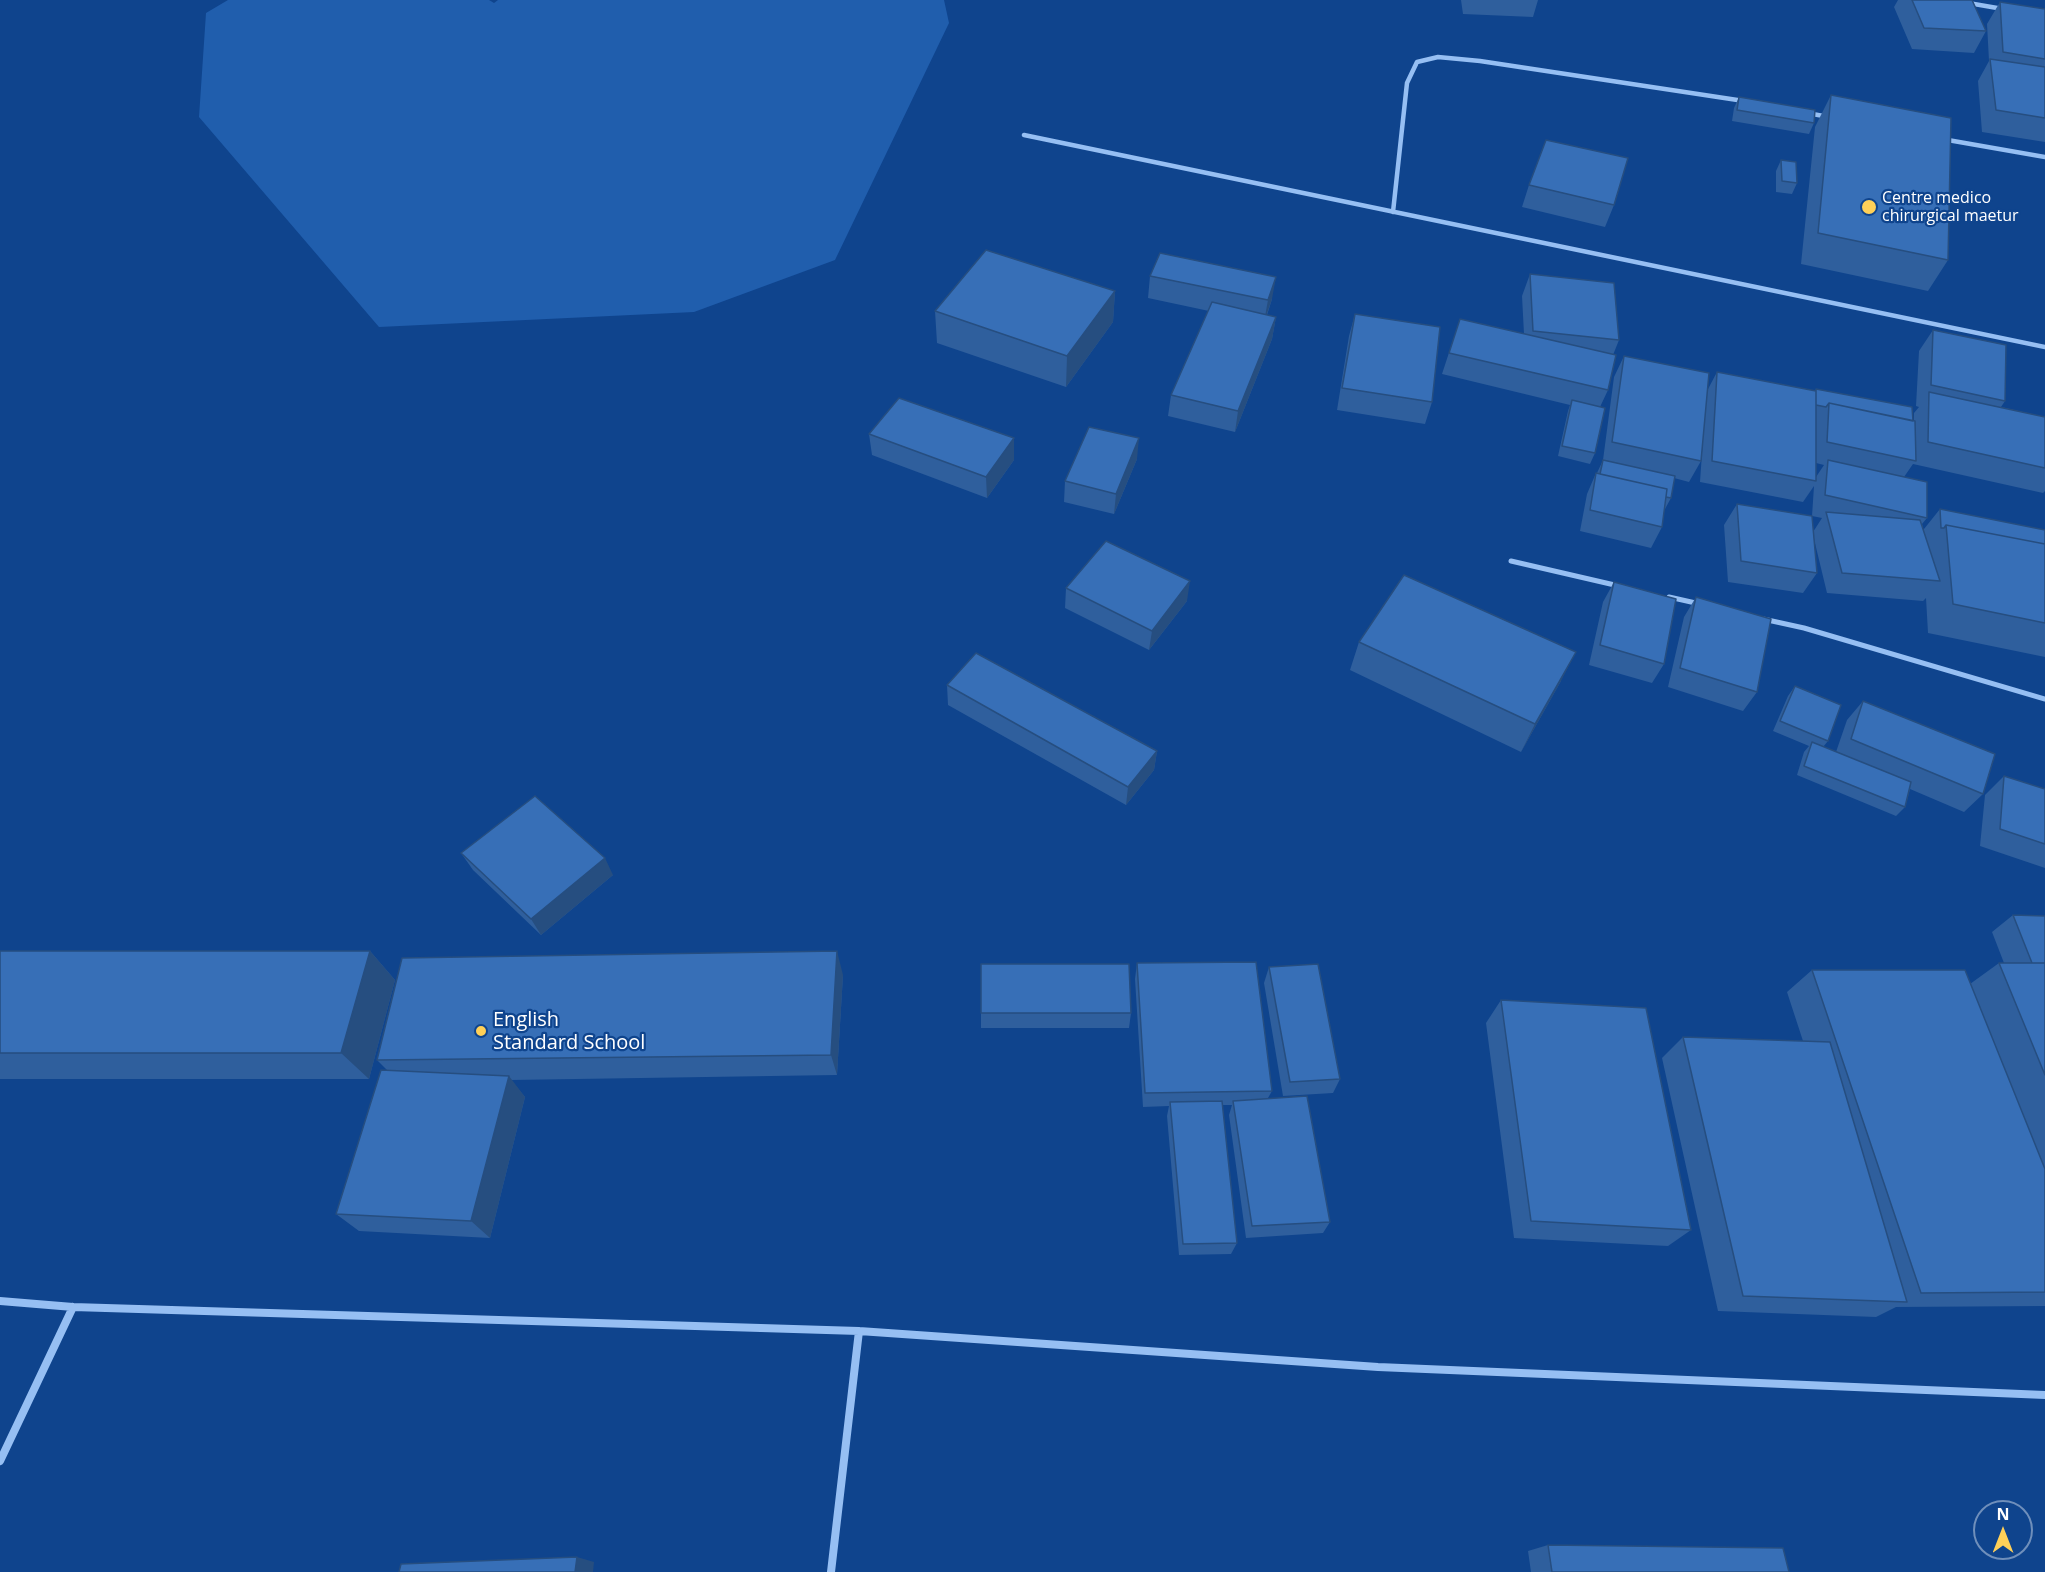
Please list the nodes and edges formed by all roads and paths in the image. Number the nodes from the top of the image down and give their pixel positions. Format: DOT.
graph roads {
  1 [pos="1951,0"];
  2 [pos="2010,10"];
  3 [pos="1751,102"];
  4 [pos="1798,111"];
  5 [pos="1833,118"];
  6 [pos="1024,135"];
  7 [pos="1939,138"];
  8 [pos="2045,157"];
  9 [pos="1393,212"];
  10 [pos="2045,347"];
  11 [pos="1511,561"];
  12 [pos="1624,587"];
  13 [pos="1658,595"];
  14 [pos="1702,605"];
  15 [pos="1759,618"];
  16 [pos="2045,699"];
  17 [pos="0,1301"];
  18 [pos="73,1307"];
  19 [pos="859,1330"];
  20 [pos="2045,1395"];
  21 [pos="0,1461"];
  22 [pos="831,1572"];
  1 -- 2 [label="street"];
  3 -- 9 [label="street"];
  4 -- 5 [label="street"];
  6 -- 9 [label="street"];
  7 -- 8 [label="street"];
  9 -- 10 [label="street"];
  11 -- 12 [label="street"];
  13 -- 14 [label="street"];
  15 -- 16 [label="street"];
  17 -- 18 [label="street"];
  18 -- 19 [label="street"];
  18 -- 21 [label="street"];
  19 -- 20 [label="street"];
  19 -- 22 [label="street"];
}
